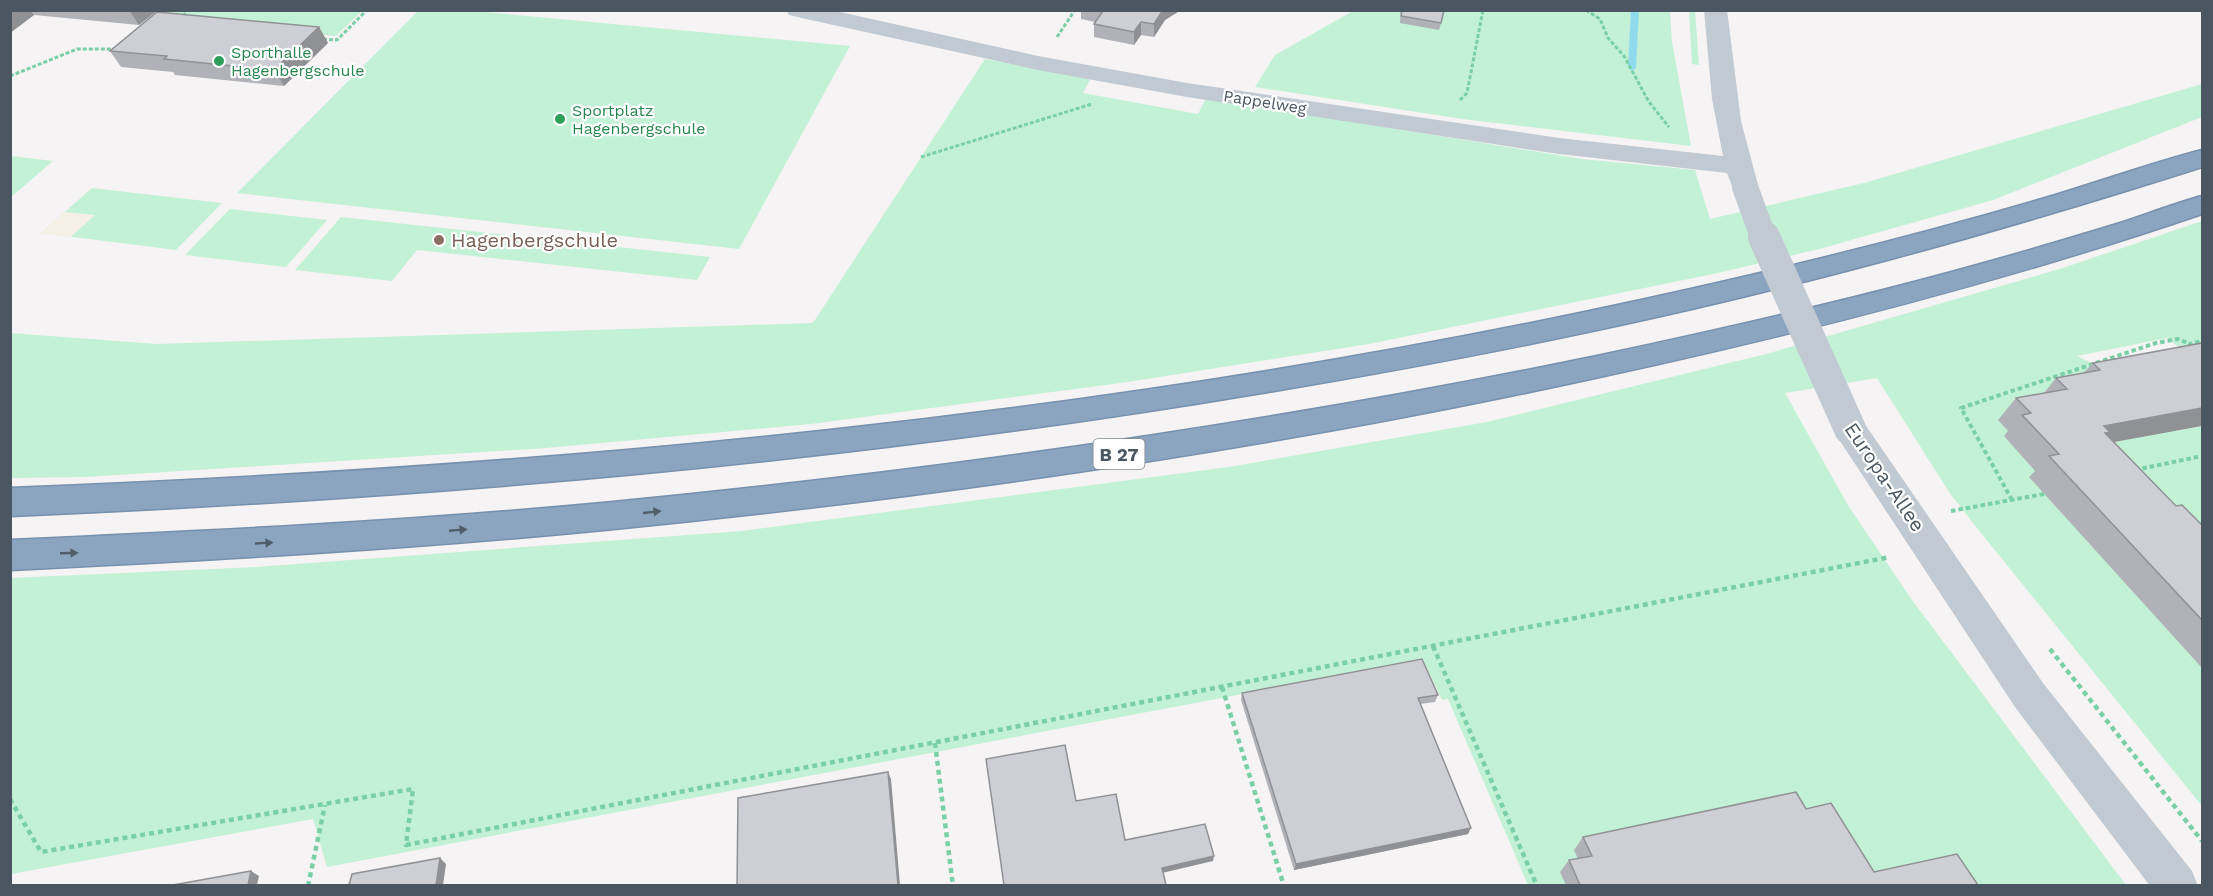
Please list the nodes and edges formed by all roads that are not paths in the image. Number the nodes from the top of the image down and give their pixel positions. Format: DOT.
graph roads {
  1 [pos="798,10"];
  2 [pos="1715,10"];
  3 [pos="2202,158"];
  4 [pos="1741,176"];
  5 [pos="2202,205"];
  6 [pos="10,502"];
  7 [pos="10,555"];
  8 [pos="2177,885"];
  1 -- 4 [label="street, Pappelweg"];
  2 -- 4 [label="street, Europa-Allee"];
  3 -- 6 [label="highway"];
  4 -- 8 [label="street, Europa-Allee, bridge"];
  7 -- 5 [label="highway, B 27, one-way"];
}
